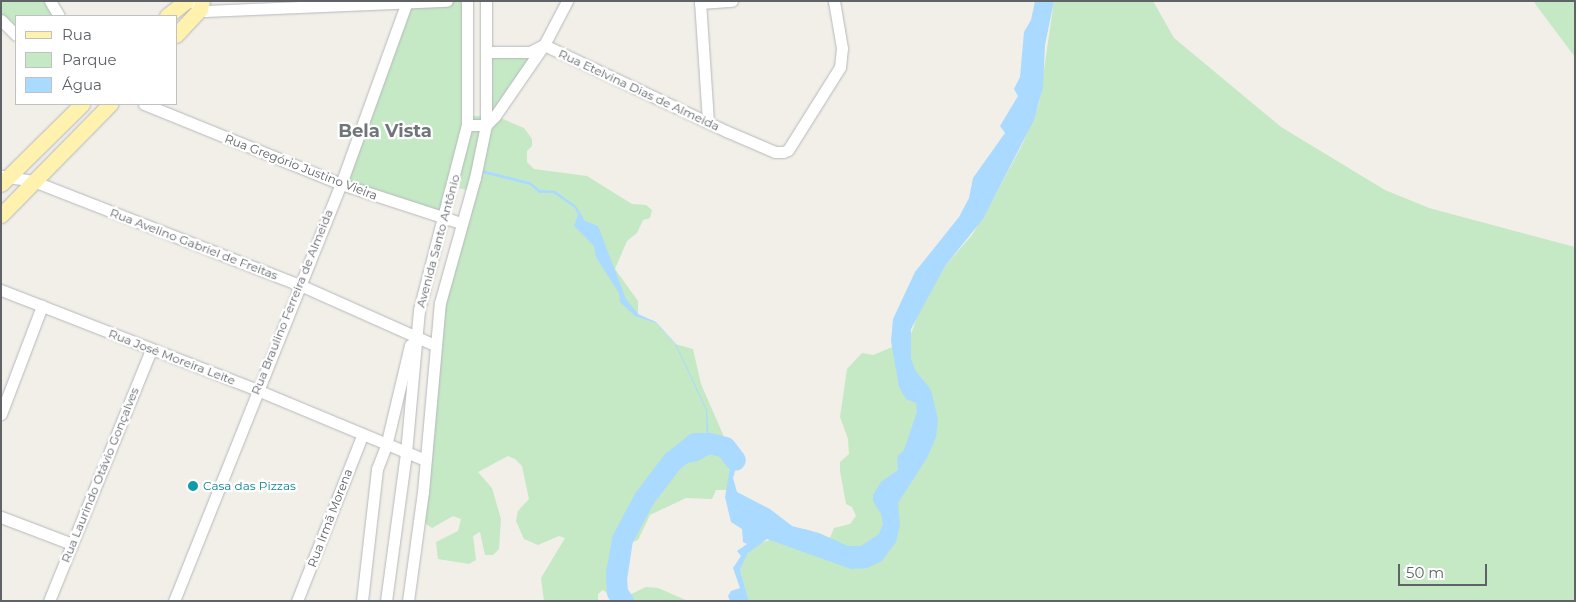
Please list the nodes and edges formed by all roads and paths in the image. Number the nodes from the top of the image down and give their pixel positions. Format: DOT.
graph roads {
  1 [pos="50,1"];
  2 [pos="186,1"];
  3 [pos="447,1"];
  4 [pos="467,1"];
  5 [pos="486,1"];
  6 [pos="567,1"];
  7 [pos="732,1"];
  8 [pos="834,1"];
  9 [pos="407,2"];
  10 [pos="700,2"];
  11 [pos="198,4"];
  12 [pos="58,15"];
  13 [pos="168,15"];
  14 [pos="1,20"];
  15 [pos="178,32"];
  16 [pos="15,35"];
  17 [pos="544,45"];
  18 [pos="487,52"];
  19 [pos="81,105"];
  20 [pos="109,105"];
  21 [pos="146,105"];
  22 [pos="708,122"];
  23 [pos="467,125"];
  24 [pos="486,125"];
  25 [pos="3,179"];
  26 [pos="32,181"];
  27 [pos="340,184"];
  28 [pos="1,215"];
  29 [pos="443,218"];
  30 [pos="461,223"];
  31 [pos="300,285"];
  32 [pos="1,290"];
  33 [pos="42,306"];
  34 [pos="414,336"];
  35 [pos="435,344"];
  36 [pos="151,350"];
  37 [pos="257,390"];
  38 [pos="1,414"];
  39 [pos="362,436"];
  40 [pos="386,446"];
  41 [pos="406,454"];
  42 [pos="426,460"];
  43 [pos="1,517"];
  44 [pos="72,544"];
  45 [pos="49,601"];
  46 [pos="174,601"];
  47 [pos="297,601"];
  48 [pos="362,601"];
  49 [pos="386,601"];
  50 [pos="408,601"];
  1 -- 12 [label="street"];
  2 -- 13 [label="main road"];
  3 -- 9 [label="street"];
  4 -- 23 [label="street, Avenida Santo Antônio"];
  5 -- 18 [label="street, Avenida Santo Antônio"];
  6 -- 17 [label="street"];
  7 -- 10 [label="street"];
  8 -- 22 [label="street, Rua Etelvina Dias de Almeida"];
  9 -- 11 [label="street"];
  9 -- 27 [label="street, Rua Braulino Ferreira de Almeida"];
  10 -- 22 [label="street"];
  11 -- 15 [label="main road"];
  14 -- 16 [label="street"];
  17 -- 18 [label="street, Rua Etelvina Dias de Almeida"];
  17 -- 22 [label="street, Rua Etelvina Dias de Almeida"];
  17 -- 24 [label="street"];
  18 -- 24 [label="street, Avenida Santo Antônio"];
  19 -- 25 [label="main road"];
  20 -- 26 [label="main road"];
  21 -- 27 [label="street, Rua Gregório Justino Vieira"];
  23 -- 24 [label="street"];
  23 -- 29 [label="street, Avenida Santo Antônio"];
  24 -- 30 [label="street, Avenida Santo Antônio"];
  25 -- 26 [label="street, Rua Avelino Gabriel de Freitas"];
  26 -- 28 [label="main road"];
  26 -- 31 [label="street, Rua Avelino Gabriel de Freitas"];
  27 -- 29 [label="street, Rua Gregório Justino Vieira"];
  27 -- 31 [label="street, Rua Braulino Ferreira de Almeida"];
  29 -- 30 [label="street, Rua Gregório Justino Vieira"];
  29 -- 34 [label="street, Avenida Santo Antônio"];
  30 -- 35 [label="street, Avenida Santo Antônio"];
  31 -- 34 [label="street, Rua Avelino Gabriel de Freitas"];
  31 -- 37 [label="street, Rua Braulino Ferreira de Almeida"];
  32 -- 33 [label="street, Rua José Moreira Leite"];
  33 -- 36 [label="street, Rua José Moreira Leite"];
  33 -- 38 [label="street"];
  34 -- 35 [label="street, Rua Avelino Gabriel de Freitas"];
  34 -- 40 [label="street"];
  34 -- 41 [label="street, Avenida Santo Antônio"];
  35 -- 42 [label="street, Avenida Santo Antônio"];
  36 -- 37 [label="street, Rua José Moreira Leite"];
  36 -- 44 [label="street, Rua Laurindo Otávio Gonçalves"];
  37 -- 39 [label="street, Rua José Moreira Leite"];
  37 -- 46 [label="street, Rua Braulino Ferreira de Almeida"];
  39 -- 40 [label="street, Rua José Moreira Leite"];
  39 -- 47 [label="street, Rua Irmã Morena"];
  40 -- 41 [label="street, Rua José Moreira Leite"];
  40 -- 48 [label="street"];
  41 -- 42 [label="street, Rua José Moreira Leite"];
  41 -- 49 [label="street, Avenida Santo Antônio"];
  42 -- 50 [label="street, Avenida Santo Antônio"];
  43 -- 44 [label="street"];
  44 -- 45 [label="street, Rua Laurindo Otávio Gonçalves"];
}
